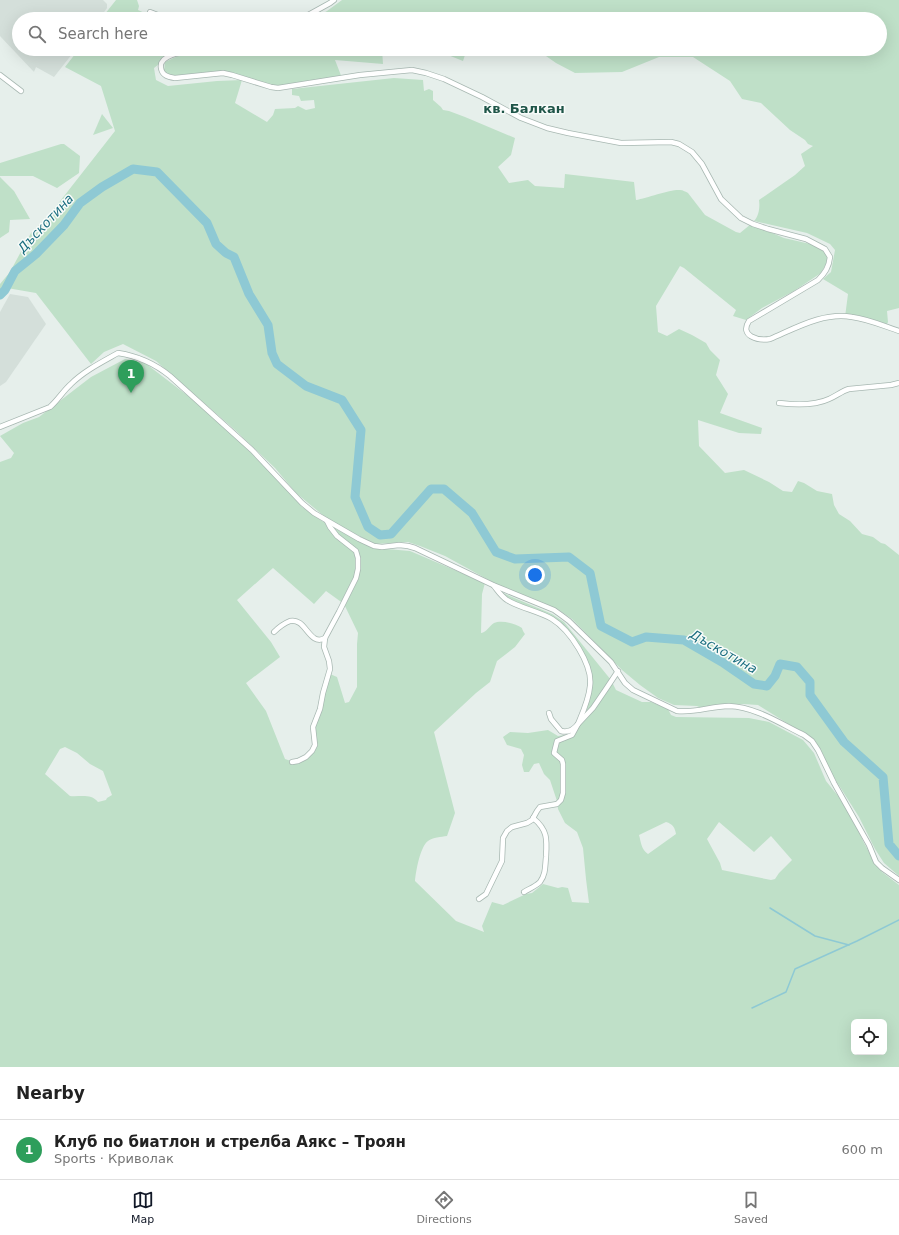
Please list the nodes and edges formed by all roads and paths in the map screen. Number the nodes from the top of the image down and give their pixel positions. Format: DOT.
graph roads {
  1 [pos="334,0"];
  2 [pos="314,12"];
  3 [pos="169,56"];
  4 [pos="0,76"];
  5 [pos="21,91"];
  6 [pos="899,331"];
  7 [pos="899,383"];
  8 [pos="779,403"];
  9 [pos="0,426"];
  10 [pos="327,521"];
  11 [pos="493,585"];
  12 [pos="274,632"];
  13 [pos="325,638"];
  14 [pos="618,671"];
  15 [pos="548,713"];
  16 [pos="578,724"];
  17 [pos="292,762"];
  18 [pos="533,818"];
  19 [pos="899,880"];
  20 [pos="524,892"];
  21 [pos="479,899"];
  1 -- 2 [label="street"];
  3 -- 6 [label="street"];
  4 -- 5 [label="street"];
  7 -- 8 [label="street"];
  9 -- 10 [label="street"];
  10 -- 11 [label="street"];
  10 -- 13 [label="street"];
  11 -- 14 [label="street"];
  11 -- 16 [label="street"];
  12 -- 13 [label="street"];
  13 -- 17 [label="street"];
  14 -- 16 [label="street"];
  14 -- 19 [label="street"];
  15 -- 16 [label="street"];
  16 -- 18 [label="street"];
  18 -- 20 [label="street"];
  18 -- 21 [label="street"];
}
